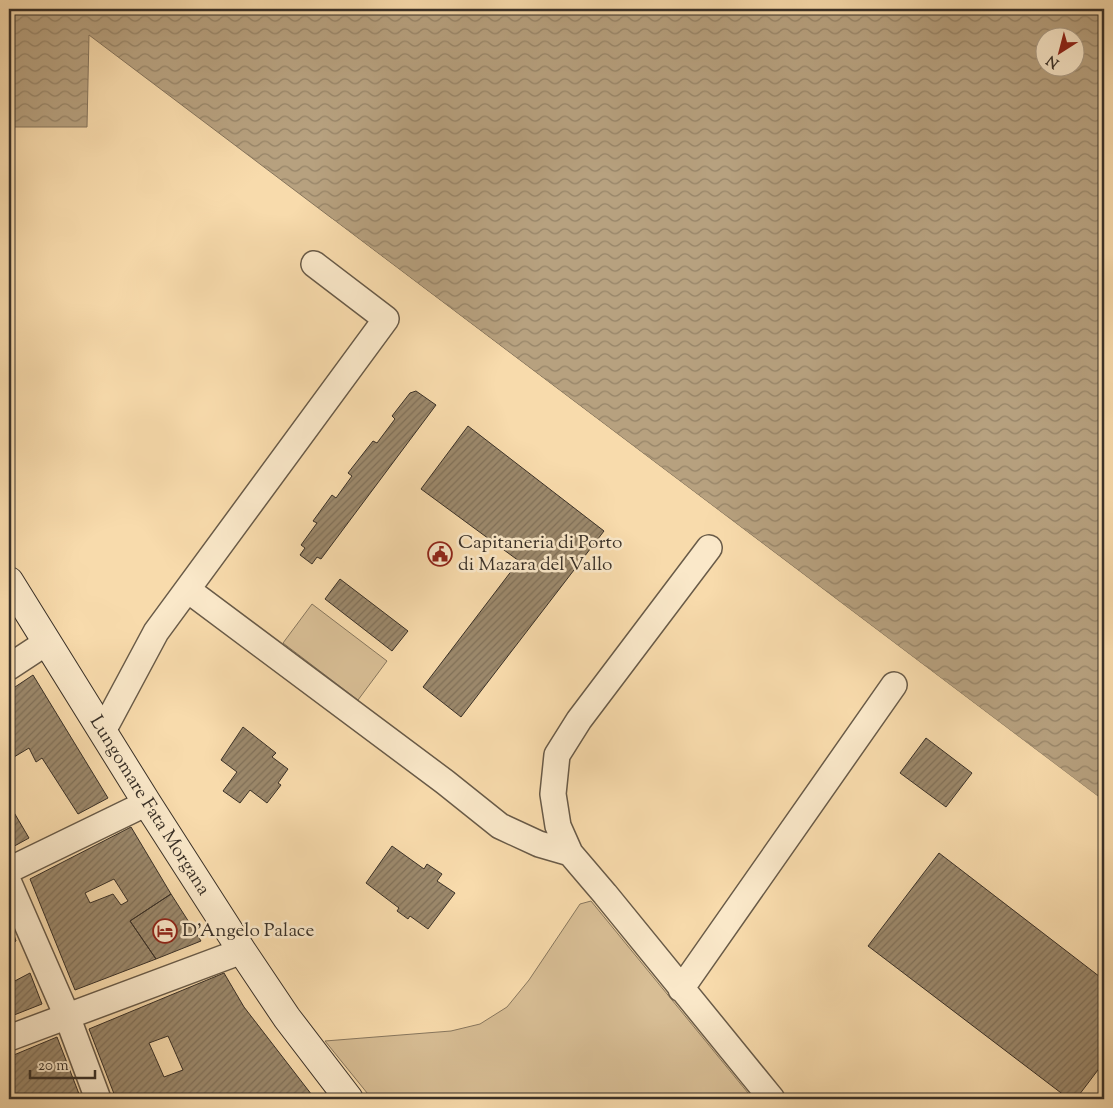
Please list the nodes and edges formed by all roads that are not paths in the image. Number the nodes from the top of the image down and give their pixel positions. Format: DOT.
graph roads {
  1 [pos="314,264"];
  2 [pos="708,548"];
  3 [pos="9,581"];
  4 [pos="188,590"];
  5 [pos="47,642"];
  6 [pos="9,667"];
  7 [pos="894,685"];
  8 [pos="103,731"];
  9 [pos="147,803"];
  10 [pos="570,854"];
  11 [pos="9,870"];
  12 [pos="9,883"];
  13 [pos="242,951"];
  14 [pos="681,989"];
  15 [pos="68,1016"];
  16 [pos="9,1038"];
  17 [pos="98,1099"];
  18 [pos="349,1099"];
  19 [pos="772,1099"];
  1 -- 4 [label="street"];
  2 -- 10 [label="street"];
  3 -- 5 [label="main road, Lungomare Fata Morgana"];
  4 -- 8 [label="street"];
  4 -- 10 [label="street"];
  5 -- 6 [label="street"];
  5 -- 8 [label="main road, Lungomare Fata Morgana"];
  7 -- 14 [label="street"];
  8 -- 9 [label="main road, Lungomare Fata Morgana"];
  9 -- 11 [label="street"];
  9 -- 13 [label="main road, Lungomare Fata Morgana"];
  10 -- 14 [label="street"];
  12 -- 15 [label="street"];
  13 -- 15 [label="street"];
  13 -- 18 [label="main road, Lungomare Fata Morgana"];
  14 -- 19 [label="street"];
  15 -- 16 [label="street"];
  15 -- 17 [label="street"];
}
